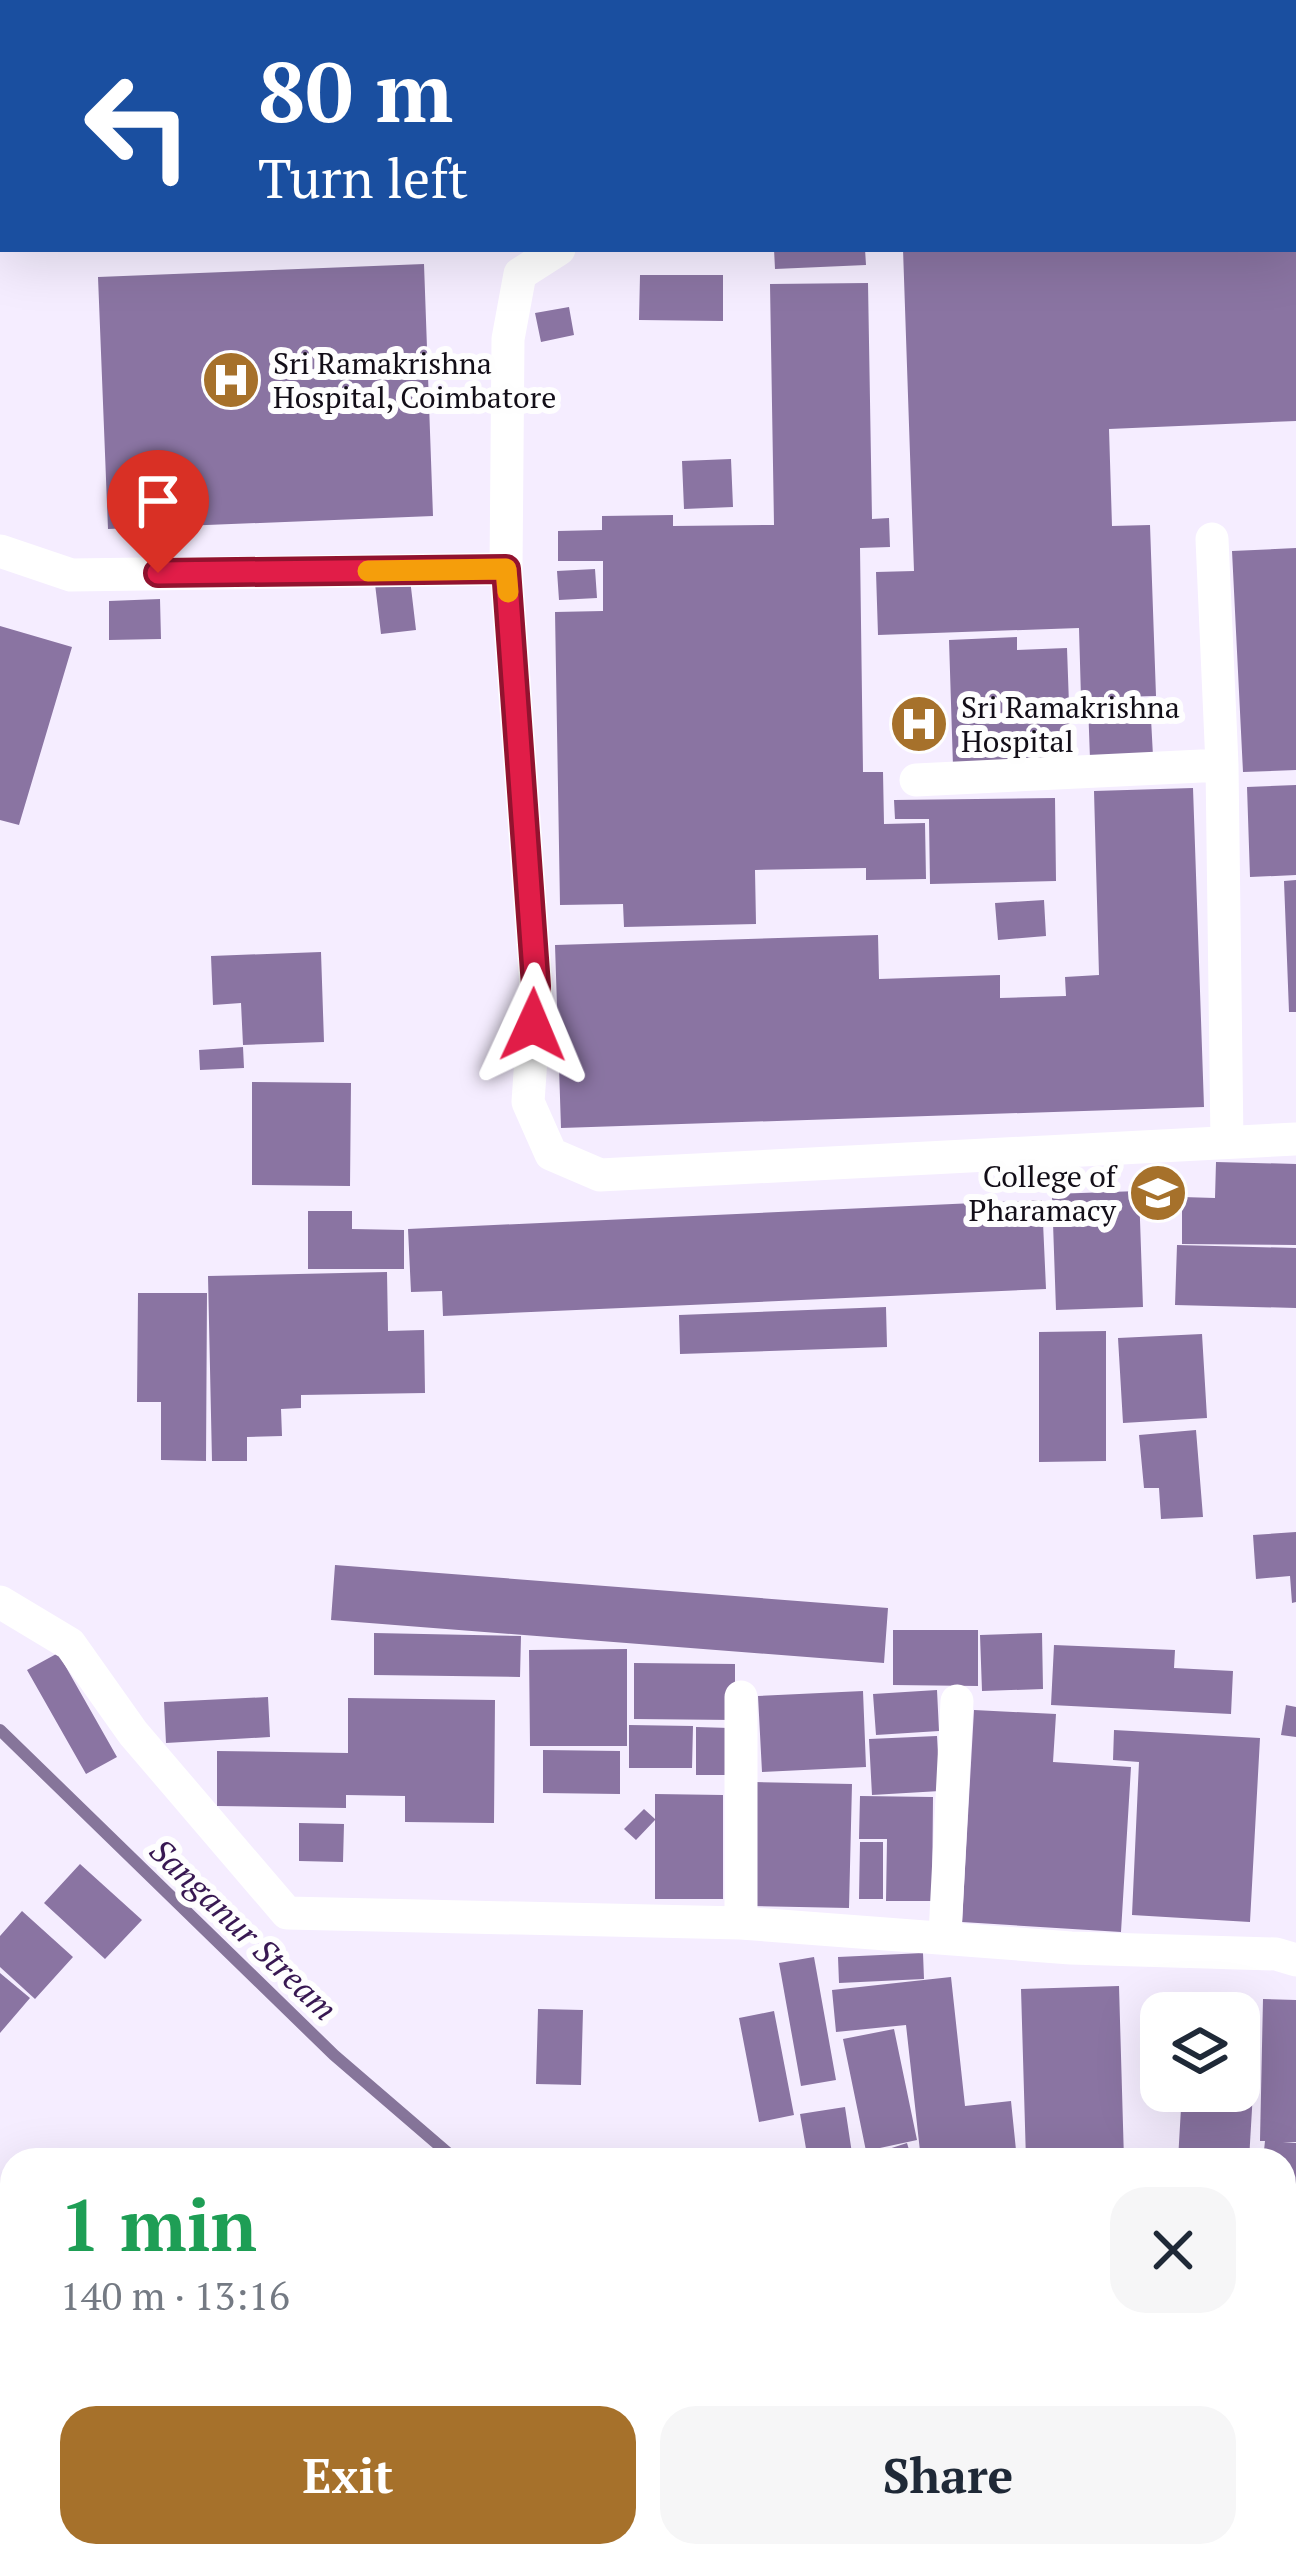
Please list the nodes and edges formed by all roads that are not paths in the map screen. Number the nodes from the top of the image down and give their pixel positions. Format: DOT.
graph roads {
  1 [pos="554,252"];
  2 [pos="1212,539"];
  3 [pos="0,551"];
  4 [pos="506,569"];
  5 [pos="1222,765"];
  6 [pos="916,780"];
  7 [pos="1296,1139"];
  8 [pos="1227,1142"];
  9 [pos="0,1602"];
  10 [pos="741,1697"];
  11 [pos="957,1702"];
  12 [pos="741,1923"];
  13 [pos="945,1936"];
  14 [pos="1296,1960"];
  1 -- 4 [label="street"];
  2 -- 5 [label="street"];
  3 -- 4 [label="street"];
  4 -- 8 [label="street"];
  5 -- 6 [label="street"];
  5 -- 8 [label="street"];
  7 -- 8 [label="street"];
  9 -- 12 [label="street"];
  10 -- 12 [label="street"];
  11 -- 13 [label="street"];
  12 -- 13 [label="street"];
  13 -- 14 [label="street"];
}
